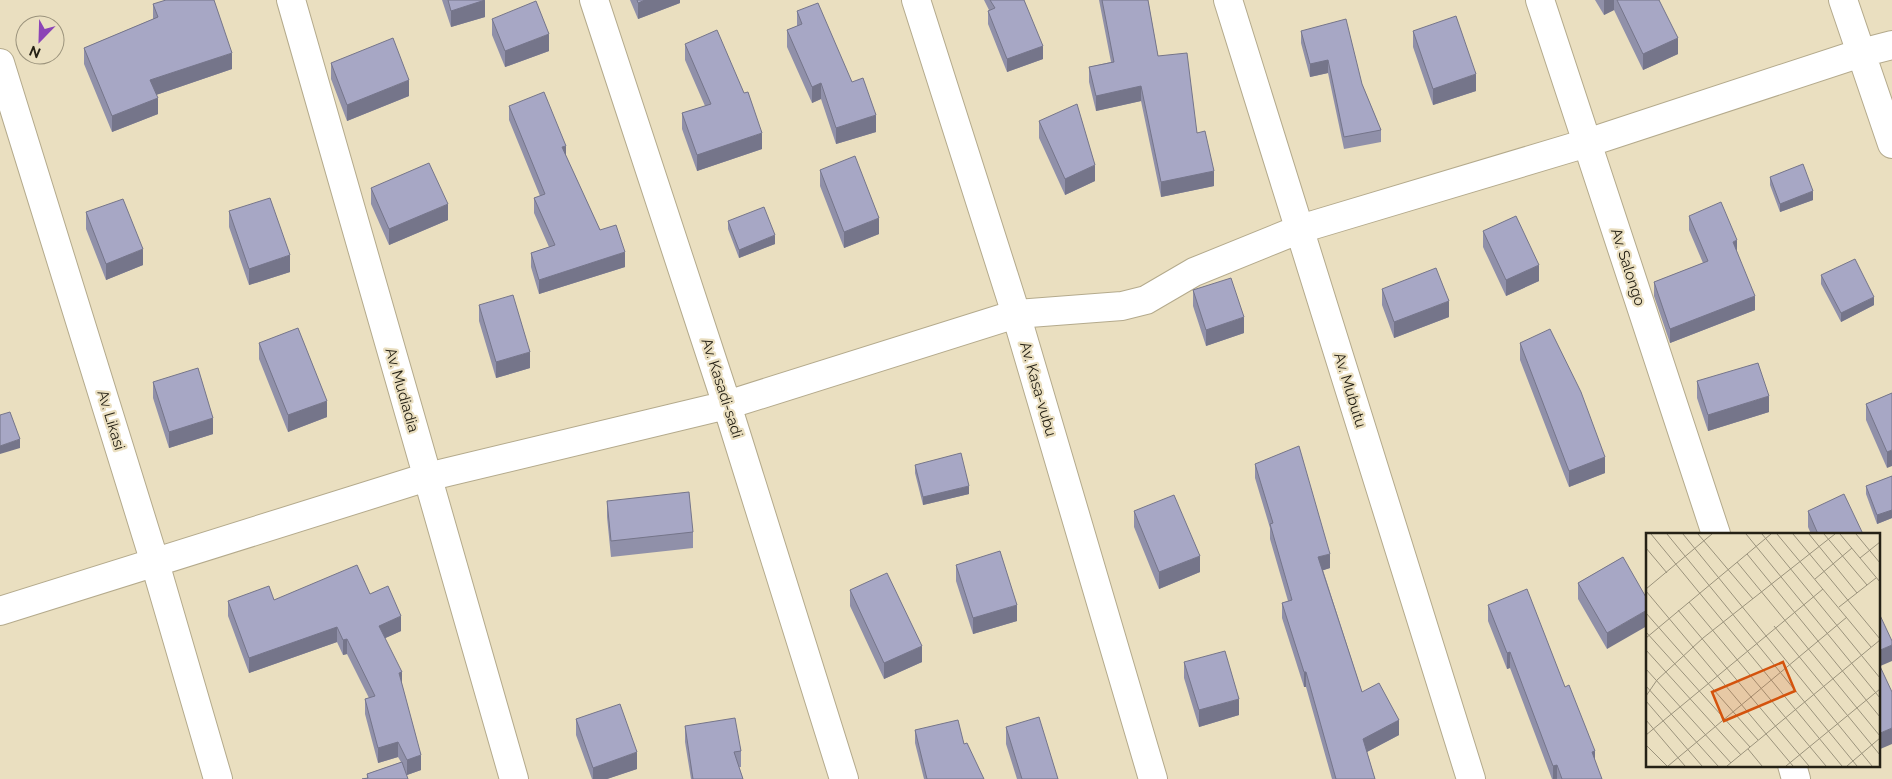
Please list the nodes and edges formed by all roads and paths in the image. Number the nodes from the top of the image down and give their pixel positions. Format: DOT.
graph roads {
  1 [pos="291,0"];
  2 [pos="594,0"];
  3 [pos="916,0"];
  4 [pos="1228,0"];
  5 [pos="1540,0"];
  6 [pos="1843,0"];
  7 [pos="1892,45"];
  8 [pos="1861,53"];
  9 [pos="0,63"];
  10 [pos="1587,143"];
  11 [pos="1892,144"];
  12 [pos="1300,229"];
  13 [pos="1016,314"];
  14 [pos="727,404"];
  15 [pos="427,477"];
  16 [pos="1716,533"];
  17 [pos="155,563"];
  18 [pos="0,611"];
  19 [pos="1792,766"];
  20 [pos="218,779"];
  21 [pos="514,779"];
  22 [pos="844,779"];
  23 [pos="1154,779"];
  24 [pos="1471,779"];
  25 [pos="1796,779"];
  1 -- 15 [label="street, Av. Mudiadia"];
  2 -- 14 [label="street, Av. Kasadi-sadi"];
  3 -- 13 [label="street, Av. Kasa-vubu"];
  4 -- 12 [label="street, Av. Mubutu"];
  5 -- 10 [label="street, Av. Salongo"];
  6 -- 8 [label="street"];
  7 -- 8 [label="street"];
  8 -- 10 [label="street"];
  8 -- 11 [label="street"];
  9 -- 17 [label="street, Av. Likasi"];
  10 -- 12 [label="street"];
  10 -- 16 [label="street, Av. Salongo"];
  12 -- 13 [label="street"];
  12 -- 24 [label="street, Av. Mubutu"];
  13 -- 14 [label="street"];
  13 -- 23 [label="street, Av. Kasa-vubu"];
  14 -- 15 [label="street"];
  14 -- 22 [label="street, Av. Kasadi-sadi"];
  15 -- 17 [label="street"];
  15 -- 21 [label="street, Av. Mudiadia"];
  17 -- 18 [label="street"];
  17 -- 20 [label="street, Av. Likasi"];
  19 -- 25 [label="street"];
}
